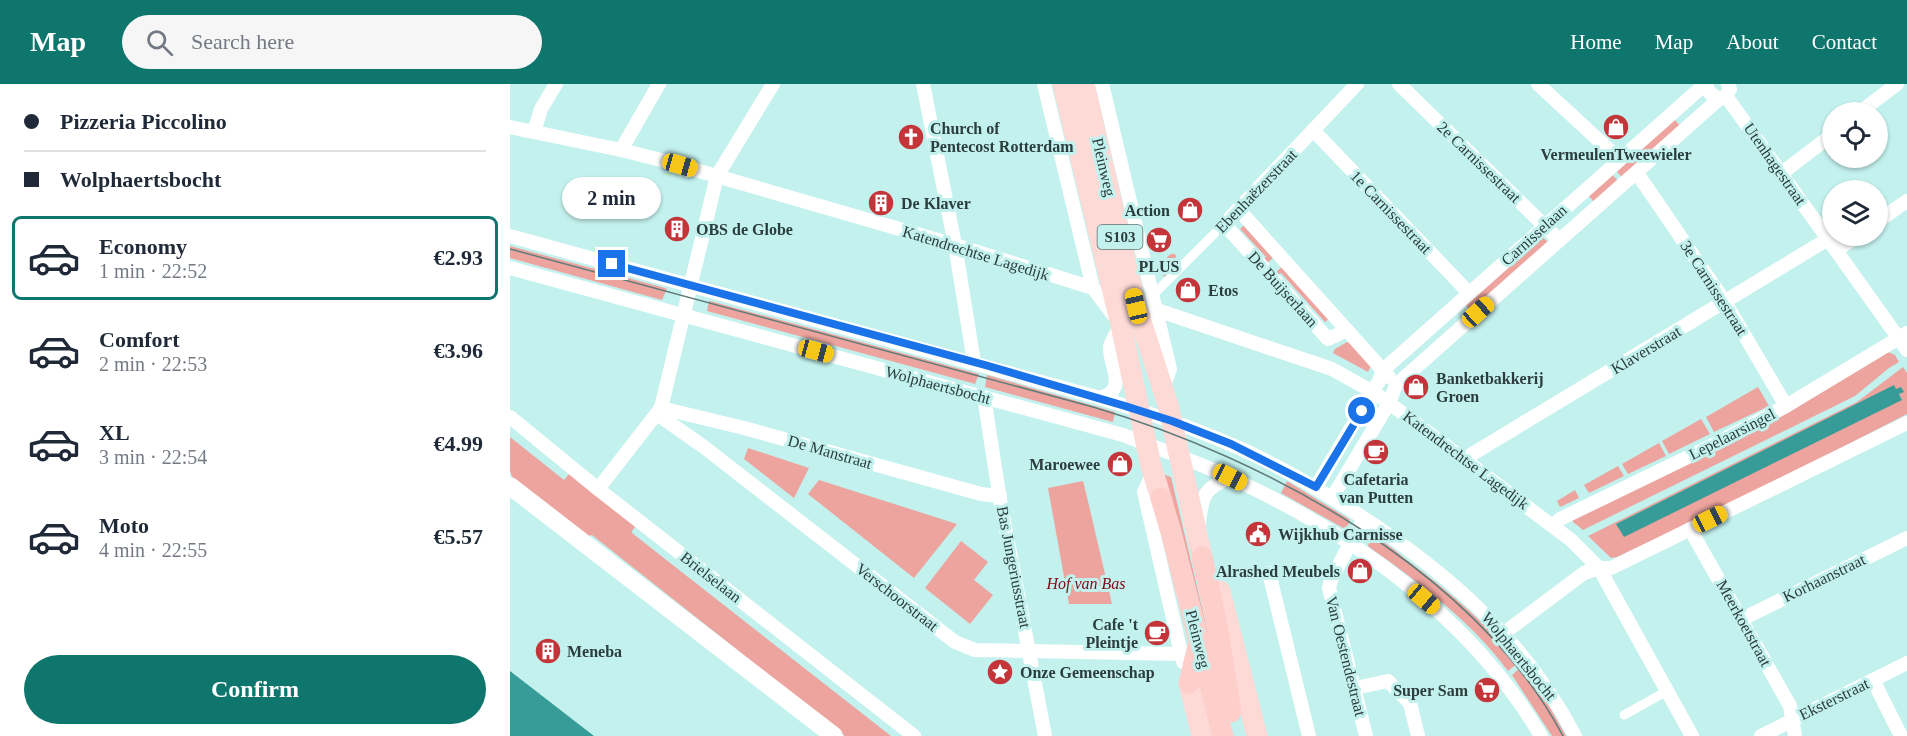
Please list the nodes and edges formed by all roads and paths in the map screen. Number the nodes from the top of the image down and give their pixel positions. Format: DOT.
graph roads {
  1 [pos="556,84"];
  2 [pos="659,84"];
  3 [pos="773,84"];
  4 [pos="923,84"];
  5 [pos="1044,84"];
  6 [pos="1063,84"];
  7 [pos="1084,84"];
  8 [pos="1102,84"];
  9 [pos="1358,84"];
  10 [pos="1400,84"];
  11 [pos="1538,84"];
  12 [pos="1704,84"];
  13 [pos="1897,84"];
  14 [pos="1728,91"];
  15 [pos="1873,102"];
  16 [pos="510,127"];
  17 [pos="1313,130"];
  18 [pos="534,132"];
  19 [pos="1822,143"];
  20 [pos="621,150"];
  21 [pos="1619,159"];
  22 [pos="1637,173"];
  23 [pos="1782,174"];
  24 [pos="717,176"];
  25 [pos="1907,201"];
  26 [pos="1238,209"];
  27 [pos="1888,214"];
  28 [pos="1224,224"];
  29 [pos="1545,226"];
  30 [pos="1822,231"];
  31 [pos="510,236"];
  32 [pos="1559,240"];
  33 [pos="955,245"];
  34 [pos="1830,246"];
  35 [pos="1833,246"];
  36 [pos="510,268"];
  37 [pos="691,286"];
  38 [pos="1094,288"];
  39 [pos="1469,293"];
  40 [pos="1152,296"];
  41 [pos="1725,302"];
  42 [pos="1156,310"];
  43 [pos="683,315"];
  44 [pos="1121,325"];
  45 [pos="1347,330"];
  46 [pos="1903,335"];
  47 [pos="1907,350"];
  48 [pos="974,362"];
  49 [pos="1383,370"];
  50 [pos="1396,385"];
  51 [pos="1163,389"];
  52 [pos="1373,392"];
  53 [pos="984,397"];
  54 [pos="1100,398"];
  55 [pos="1389,403"];
  56 [pos="1786,406"];
  57 [pos="659,411"];
  58 [pos="1140,411"];
  59 [pos="510,417"];
  60 [pos="1172,421"];
  61 [pos="1907,423"];
  62 [pos="1146,443"];
  63 [pos="1180,456"];
  64 [pos="1464,459"];
  65 [pos="1153,473"];
  66 [pos="1230,477"];
  67 [pos="510,486"];
  68 [pos="1316,487"];
  69 [pos="598,489"];
  70 [pos="510,496"];
  71 [pos="1000,496"];
  72 [pos="1161,498"];
  73 [pos="1332,498"];
  74 [pos="1365,519"];
  75 [pos="1553,526"];
  76 [pos="1690,529"];
  77 [pos="1198,536"];
  78 [pos="1907,538"];
  79 [pos="1350,544"];
  80 [pos="1202,557"];
  81 [pos="1599,568"];
  82 [pos="1269,573"];
  83 [pos="1742,619"];
  84 [pos="1504,633"];
  85 [pos="1190,648"];
  86 [pos="1030,651"];
  87 [pos="1907,663"];
  88 [pos="1873,680"];
  89 [pos="1189,683"];
  90 [pos="1355,688"];
  91 [pos="1667,692"];
  92 [pos="1624,715"];
  93 [pos="1792,720"];
  94 [pos="814,736"];
  95 [pos="834,736"];
  96 [pos="914,736"];
  97 [pos="1046,736"];
  98 [pos="1202,736"];
  99 [pos="1223,736"];
  100 [pos="1237,736"];
  101 [pos="1257,736"];
  102 [pos="1309,736"];
  103 [pos="1366,736"];
  104 [pos="1418,736"];
  105 [pos="1541,736"];
  106 [pos="1575,736"];
  107 [pos="1692,736"];
  108 [pos="1761,736"];
  109 [pos="1795,736"];
  110 [pos="1901,736"];
  1 -- 18 [label="street"];
  2 -- 20 [label="street"];
  3 -- 24 [label="street"];
  4 -- 33 [label="street"];
  5 -- 38 [label="street, Pleinweg"];
  6 -- 44 [label="main road, Pleinweg / S103"];
  7 -- 51 [label="main road, Pleinweg / S103"];
  8 -- 40 [label="street, Pleinweg"];
  9 -- 17 [label="street, Ebenhaëzerstraat"];
  10 -- 29 [label="street, 2e Carnissestraat"];
  11 -- 21 [label="street"];
  12 -- 14 [label="street, Utenhagestraat"];
  12 -- 21 [label="street, Carnisselaan"];
  13 -- 15 [label="street"];
  14 -- 22 [label="street, Carnisselaan"];
  14 -- 23 [label="street, Utenhagestraat"];
  16 -- 18 [label="street, Katendrechtse Lagedijk"];
  17 -- 26 [label="street, Ebenhaëzerstraat"];
  17 -- 39 [label="street, 1e Carnissestraat"];
  18 -- 20 [label="street, Katendrechtse Lagedijk"];
  19 -- 23 [label="street"];
  20 -- 24 [label="street, Katendrechtse Lagedijk"];
  21 -- 29 [label="street, Carnisselaan"];
  22 -- 32 [label="street, Carnisselaan"];
  22 -- 41 [label="street, 3e Carnissestraat"];
  23 -- 30 [label="street, Utenhagestraat"];
  24 -- 33 [label="street, Katendrechtse Lagedijk"];
  24 -- 37 [label="street"];
  25 -- 27 [label="street"];
  26 -- 28 [label="street, Ebenhaëzerstraat"];
  26 -- 45 [label="street, De Buijserlaan"];
  28 -- 40 [label="street, Ebenhaëzerstraat"];
  28 -- 45 [label="street, De Buijserlaan"];
  29 -- 32 [label="street, 2e Carnissestraat"];
  29 -- 39 [label="street, Carnisselaan"];
  31 -- 37 [label="street, Wolphaertsbocht"];
  32 -- 50 [label="street, Carnisselaan"];
  33 -- 38 [label="street, Katendrechtse Lagedijk"];
  33 -- 48 [label="street"];
  34 -- 41 [label="street, Klaverstraat"];
  35 -- 46 [label="street, Utenhagestraat"];
  36 -- 43 [label="street, Wolphaertsbocht"];
  37 -- 43 [label="street"];
  37 -- 48 [label="street, Wolphaertsbocht"];
  38 -- 44 [label="street, Pleinweg"];
  39 -- 49 [label="street, Carnisselaan"];
  40 -- 42 [label="street, Pleinweg"];
  41 -- 56 [label="street, 3e Carnissestraat"];
  41 -- 64 [label="street, Klaverstraat"];
  42 -- 51 [label="street, Pleinweg"];
  42 -- 52 [label="street, Katendrechtse Lagedijk"];
  43 -- 53 [label="street, Wolphaertsbocht"];
  43 -- 57 [label="street"];
  44 -- 54 [label="street"];
  44 -- 58 [label="main road, Pleinweg / S103"];
  45 -- 49 [label="street, De Buijserlaan"];
  46 -- 47 [label="street, Utenhagestraat"];
  46 -- 56 [label="street, Lepelaarsingel"];
  48 -- 54 [label="street, Wolphaertsbocht"];
  49 -- 50 [label="street, De Buijserlaan"];
  49 -- 52 [label="street, Carnisselaan"];
  50 -- 55 [label="street, Carnisselaan"];
  51 -- 60 [label="main road, Pleinweg / S103"];
  52 -- 55 [label="street, Katendrechtse Lagedijk"];
  52 -- 68 [label="street, Carnisselaan"];
  53 -- 62 [label="street, Wolphaertsbocht"];
  53 -- 71 [label="street, Bas Jungeriusstraat"];
  54 -- 58 [label="street, Wolphaertsbocht"];
  55 -- 64 [label="street, Katendrechtse Lagedijk"];
  55 -- 73 [label="street, Carnisselaan"];
  56 -- 75 [label="street, Lepelaarsingel"];
  57 -- 69 [label="street"];
  57 -- 71 [label="street, De Manstraat"];
  57 -- 86 [label="street, Verschoorstraat"];
  58 -- 60 [label="street, Wolphaertsbocht"];
  58 -- 62 [label="main road, Pleinweg / S103"];
  59 -- 69 [label="street, Brielselaan"];
  60 -- 63 [label="main road, Pleinweg / S103"];
  60 -- 68 [label="street, Wolphaertsbocht"];
  61 -- 76 [label="street"];
  62 -- 63 [label="street, Wolphaertsbocht"];
  62 -- 65 [label="main road, Pleinweg / S103"];
  63 -- 66 [label="street, Wolphaertsbocht"];
  63 -- 77 [label="main road, Pleinweg / S103"];
  64 -- 75 [label="street, Katendrechtse Lagedijk"];
  65 -- 72 [label="main road, Pleinweg / S103"];
  65 -- 85 [label="street, Pleinweg"];
  66 -- 77 [label="street, Pleinweg"];
  66 -- 79 [label="street, Wolphaertsbocht"];
  67 -- 95 [label="main road"];
  68 -- 73 [label="street, Wolphaertsbocht"];
  69 -- 96 [label="street, Brielselaan"];
  70 -- 94 [label="main road"];
  71 -- 86 [label="street, Bas Jungeriusstraat"];
  72 -- 85 [label="highway, Pleinweg / S103"];
  73 -- 74 [label="street, Wolphaertsbocht"];
  74 -- 79 [label="street"];
  74 -- 84 [label="street, Wolphaertsbocht"];
  75 -- 81 [label="street, Katendrechtse Lagedijk"];
  76 -- 81 [label="street"];
  76 -- 83 [label="street, Meerkoetstraat"];
  77 -- 80 [label="main road, Pleinweg / S103"];
  77 -- 101 [label="main road, Pleinweg"];
  78 -- 83 [label="street, Korhaanstraat"];
  79 -- 90 [label="street, Van Oestendestraat"];
  79 -- 105 [label="street, Wolphaertsbocht"];
  80 -- 100 [label="highway, Pleinweg / S103"];
  81 -- 84 [label="street"];
  81 -- 91 [label="street"];
  82 -- 102 [label="street"];
  83 -- 93 [label="street, Meerkoetstraat"];
  84 -- 106 [label="street, Wolphaertsbocht"];
  85 -- 86 [label="street, Verschoorstraat"];
  85 -- 89 [label="highway"];
  85 -- 99 [label="highway, Pleinweg / S103"];
  86 -- 97 [label="street, Bas Jungeriusstraat"];
  87 -- 88 [label="street, Eksterstraat"];
  88 -- 93 [label="street, Eksterstraat"];
  88 -- 110 [label="street"];
  89 -- 98 [label="main road, Pleinweg"];
  90 -- 103 [label="street, Van Oestendestraat"];
  90 -- 104 [label="street"];
  91 -- 92 [label="street"];
  91 -- 107 [label="street"];
  93 -- 108 [label="street, Eksterstraat"];
  93 -- 109 [label="street, Meerkoetstraat"];
}
